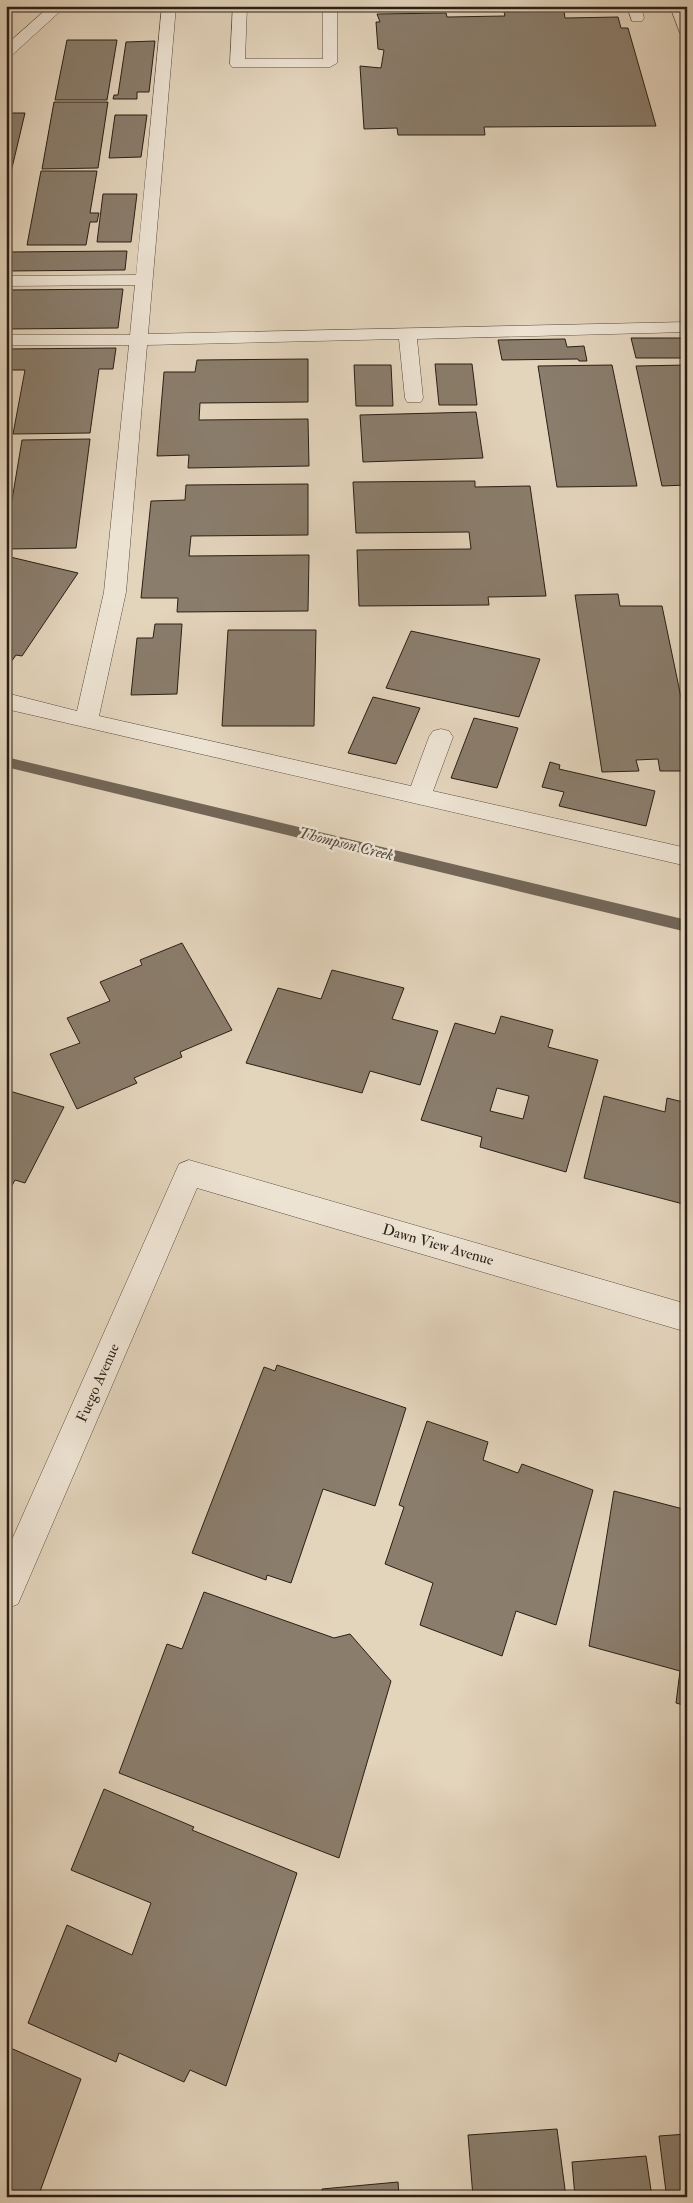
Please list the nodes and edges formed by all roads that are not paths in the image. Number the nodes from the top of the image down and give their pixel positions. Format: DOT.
graph roads {
  1 [pos="59,6"];
  2 [pos="169,6"];
  3 [pos="240,6"];
  4 [pos="330,6"];
  5 [pos="677,6"];
  6 [pos="687,33"];
  7 [pos="6,53"];
  8 [pos="144,280"];
  9 [pos="6,281"];
  10 [pos="687,327"];
  11 [pos="407,333"];
  12 [pos="6,340"];
  13 [pos="138,340"];
  14 [pos="414,398"];
  15 [pos="6,701"];
  16 [pos="86,721"];
  17 [pos="441,737"];
  18 [pos="419,796"];
  19 [pos="687,857"];
  20 [pos="190,1173"];
  21 [pos="687,1318"];
  22 [pos="6,1592"];
  1 -- 7 [label="street"];
  2 -- 8 [label="street"];
  3 -- 4 [label="street"];
  5 -- 6 [label="street"];
  8 -- 9 [label="street"];
  8 -- 13 [label="street"];
  10 -- 11 [label="street"];
  11 -- 13 [label="street"];
  11 -- 14 [label="street"];
  12 -- 13 [label="street"];
  13 -- 16 [label="street"];
  15 -- 16 [label="street"];
  16 -- 18 [label="street"];
  17 -- 18 [label="street"];
  18 -- 19 [label="street"];
  20 -- 21 [label="street, Dawn View Avenue"];
  20 -- 22 [label="street, Fuego Avenue"];
}
